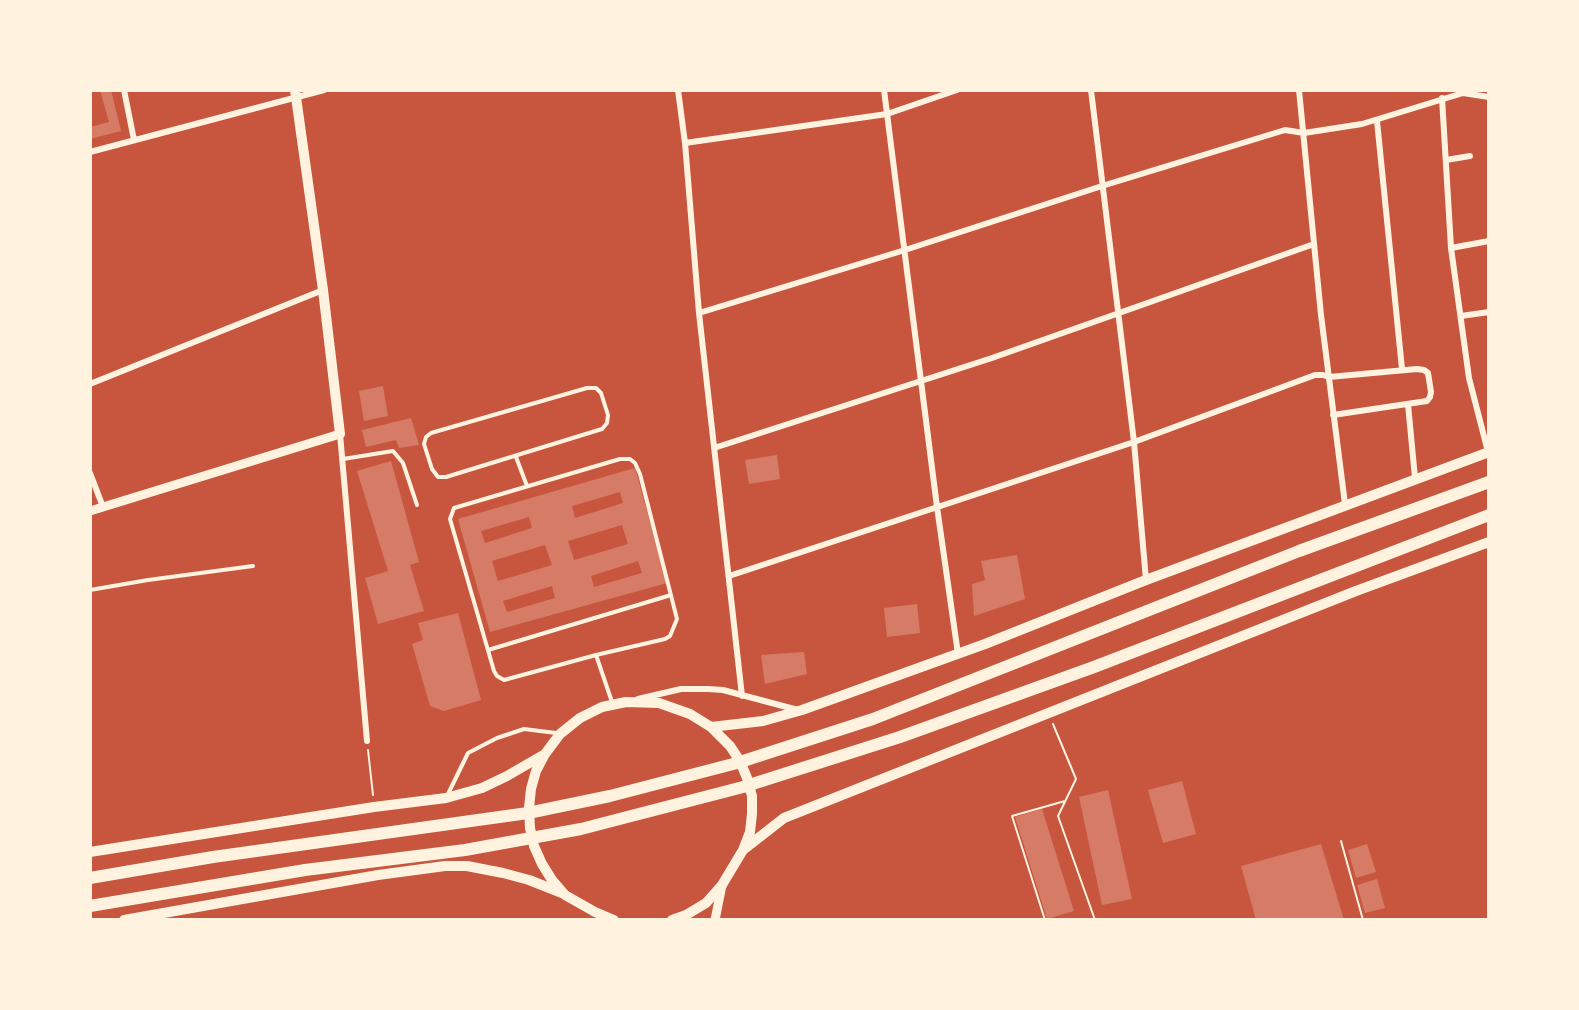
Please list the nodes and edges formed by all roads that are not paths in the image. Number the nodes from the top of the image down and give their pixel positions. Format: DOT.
graph roads {
  1 [pos="124,90"];
  2 [pos="324,90"];
  3 [pos="678,90"];
  4 [pos="884,90"];
  5 [pos="957,90"];
  6 [pos="1091,90"];
  7 [pos="1299,90"];
  8 [pos="295,93"];
  9 [pos="1489,97"];
  10 [pos="1442,98"];
  11 [pos="887,114"];
  12 [pos="1377,121"];
  13 [pos="1304,133"];
  14 [pos="134,140"];
  15 [pos="686,143"];
  16 [pos="90,152"];
  17 [pos="1470,156"];
  18 [pos="1446,160"];
  19 [pos="1102,186"];
  20 [pos="1489,240"];
  21 [pos="1314,244"];
  22 [pos="1451,248"];
  23 [pos="905,250"];
  24 [pos="323,290"];
  25 [pos="1489,312"];
  26 [pos="699,313"];
  27 [pos="1118,314"];
  28 [pos="1461,316"];
  29 [pos="1402,369"];
  30 [pos="1329,377"];
  31 [pos="921,381"];
  32 [pos="90,384"];
  33 [pos="1408,404"];
  34 [pos="1333,415"];
  35 [pos="340,434"];
  36 [pos="1134,442"];
  37 [pos="714,448"];
  38 [pos="1488,452"];
  39 [pos="516,456"];
  40 [pos="342,459"];
  41 [pos="90,473"];
  42 [pos="1415,478"];
  43 [pos="1489,482"];
  44 [pos="527,486"];
  45 [pos="1345,504"];
  46 [pos="417,505"];
  47 [pos="103,507"];
  48 [pos="937,507"];
  49 [pos="90,511"];
  50 [pos="1489,515"];
  51 [pos="1489,542"];
  52 [pos="253,566"];
  53 [pos="729,576"];
  54 [pos="1146,580"];
  55 [pos="90,590"];
  56 [pos="671,595"];
  57 [pos="488,650"];
  58 [pos="958,654"];
  59 [pos="596,655"];
  60 [pos="742,696"];
  61 [pos="626,702"];
  62 [pos="613,705"];
  63 [pos="802,711"];
  64 [pos="711,728"];
  65 [pos="560,734"];
  66 [pos="367,741"];
  67 [pos="545,753"];
  68 [pos="446,798"];
  69 [pos="743,850"];
  70 [pos="90,852"];
  71 [pos="90,878"];
  72 [pos="722,885"];
  73 [pos="566,894"];
  74 [pos="90,906"];
  75 [pos="598,916"];
  76 [pos="124,920"];
  77 [pos="614,920"];
  78 [pos="672,920"];
  79 [pos="715,920"];
  1 -- 14 [label="street"];
  2 -- 8 [label="street"];
  3 -- 15 [label="street"];
  4 -- 11 [label="street"];
  5 -- 11 [label="street"];
  6 -- 19 [label="street"];
  7 -- 13 [label="street"];
  8 -- 14 [label="street"];
  8 -- 24 [label="main road"];
  9 -- 10 [label="street"];
  10 -- 12 [label="street"];
  10 -- 18 [label="street"];
  11 -- 15 [label="street"];
  11 -- 23 [label="street"];
  12 -- 13 [label="street"];
  12 -- 29 [label="street"];
  13 -- 19 [label="street"];
  13 -- 21 [label="street"];
  14 -- 16 [label="street"];
  15 -- 26 [label="street"];
  17 -- 18 [label="street"];
  18 -- 22 [label="street"];
  19 -- 23 [label="street"];
  19 -- 27 [label="street"];
  20 -- 22 [label="street"];
  21 -- 27 [label="street"];
  21 -- 30 [label="street"];
  22 -- 28 [label="street"];
  23 -- 26 [label="street"];
  23 -- 31 [label="street"];
  24 -- 32 [label="street"];
  24 -- 35 [label="main road"];
  25 -- 28 [label="street"];
  26 -- 37 [label="street"];
  27 -- 31 [label="street"];
  27 -- 36 [label="street"];
  28 -- 38 [label="street"];
  29 -- 30 [label="street"];
  29 -- 33 [label="street"];
  30 -- 34 [label="street"];
  30 -- 36 [label="street"];
  31 -- 37 [label="street"];
  31 -- 48 [label="street"];
  33 -- 34 [label="street"];
  33 -- 42 [label="street"];
  34 -- 45 [label="street"];
  35 -- 40 [label="street"];
  35 -- 47 [label="street"];
  36 -- 48 [label="street"];
  36 -- 54 [label="street"];
  37 -- 53 [label="street"];
  38 -- 42 [label="main road"];
  39 -- 39 [label="lane"];
  39 -- 44 [label="lane"];
  40 -- 46 [label="lane"];
  40 -- 66 [label="street"];
  41 -- 47 [label="street"];
  42 -- 45 [label="main road"];
  43 -- 71 [label="highway"];
  44 -- 56 [label="lane"];
  44 -- 57 [label="lane"];
  45 -- 54 [label="main road"];
  47 -- 49 [label="street"];
  48 -- 53 [label="street"];
  48 -- 58 [label="street"];
  50 -- 74 [label="highway"];
  51 -- 69 [label="main road"];
  52 -- 55 [label="lane"];
  53 -- 60 [label="street"];
  54 -- 58 [label="main road"];
  56 -- 57 [label="lane"];
  56 -- 59 [label="lane"];
  57 -- 59 [label="lane"];
  58 -- 63 [label="main road"];
  59 -- 62 [label="lane"];
  60 -- 61 [label="street"];
  60 -- 63 [label="street"];
  61 -- 62 [label="main road"];
  61 -- 64 [label="main road"];
  62 -- 65 [label="main road"];
  63 -- 64 [label="main road"];
  64 -- 69 [label="main road"];
  65 -- 67 [label="main road"];
  65 -- 68 [label="lane"];
  67 -- 68 [label="main road"];
  67 -- 73 [label="main road"];
  68 -- 70 [label="main road"];
  69 -- 72 [label="main road"];
  72 -- 78 [label="main road"];
  72 -- 79 [label="street"];
  73 -- 75 [label="main road"];
  73 -- 76 [label="main road"];
  75 -- 77 [label="main road"];
}
